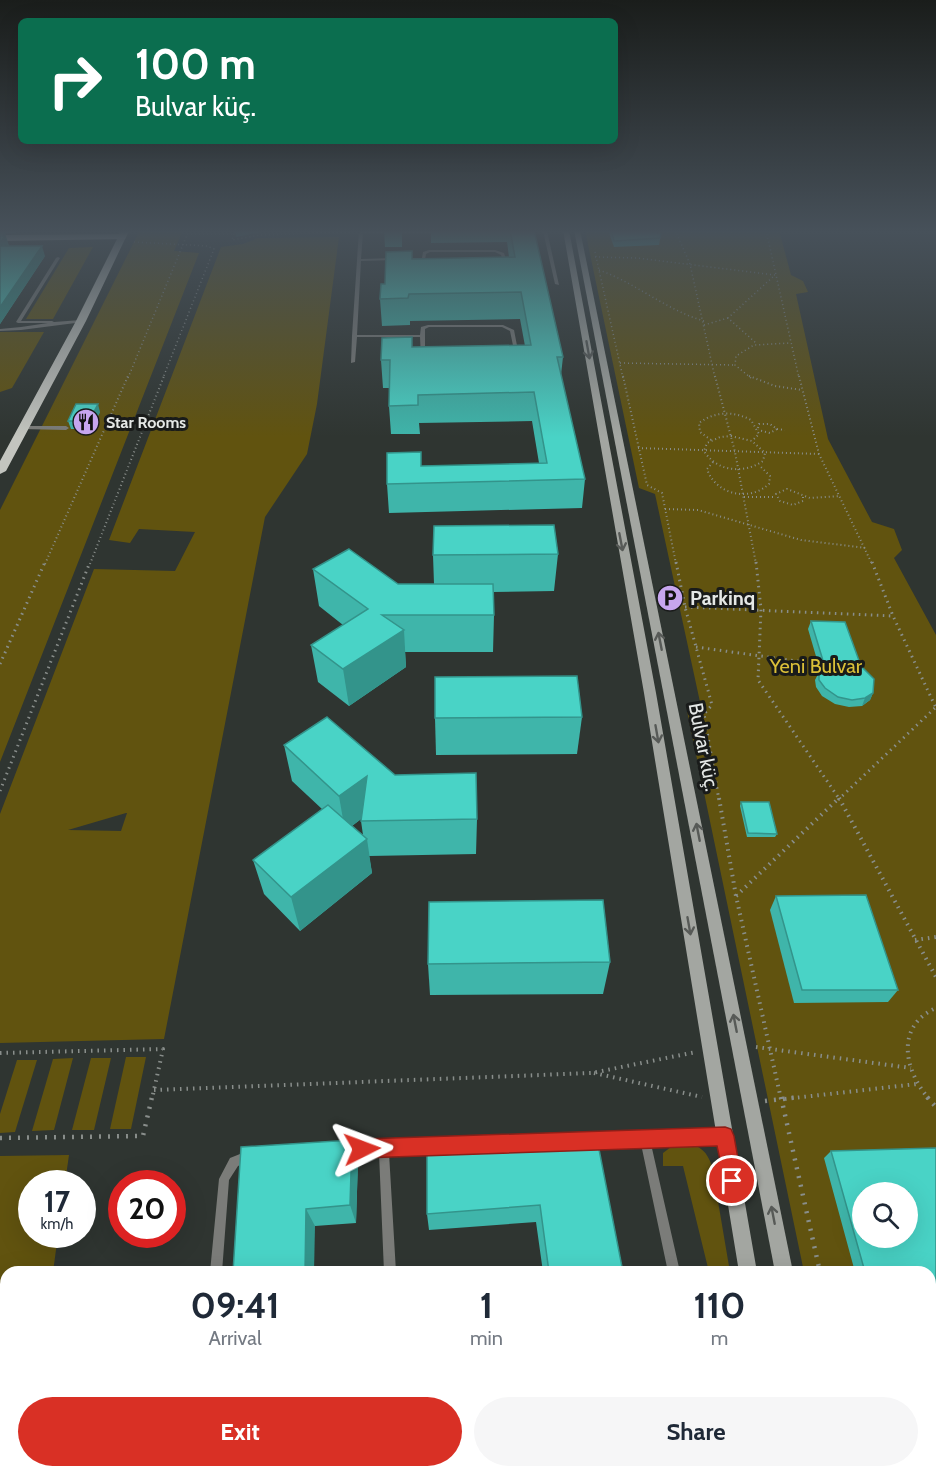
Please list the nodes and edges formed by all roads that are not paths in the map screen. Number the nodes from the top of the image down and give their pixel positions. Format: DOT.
graph roads {
  1 [pos="32,299"];
  2 [pos="92,299"];
  3 [pos="357,299"];
  4 [pos="578,299"];
  5 [pos="591,299"];
  6 [pos="81,321"];
  7 [pos="52,322"];
  8 [pos="0,330"];
  9 [pos="354,336"];
  10 [pos="422,336"];
  11 [pos="353,363"];
  12 [pos="515,364"];
  13 [pos="427,365"];
  14 [pos="23,428"];
  15 [pos="66,428"];
  16 [pos="0,471"];
  17 [pos="609,477"];
  18 [pos="627,477"];
  19 [pos="650,693"];
  20 [pos="670,693"];
  21 [pos="725,1136"];
  22 [pos="645,1139"];
  23 [pos="574,1141"];
  24 [pos="444,1145"];
  25 [pos="384,1147"];
  26 [pos="339,1150"];
  27 [pos="259,1154"];
  28 [pos="217,1266"];
  29 [pos="390,1266"];
  30 [pos="673,1266"];
  31 [pos="747,1266"];
  32 [pos="783,1266"];
  1 -- 7 [label="lane"];
  2 -- 6 [label="main road"];
  3 -- 9 [label="lane"];
  4 -- 17 [label="street, one-way"];
  5 -- 18 [label="street, Bulvar küç."];
  6 -- 7 [label="lane"];
  6 -- 14 [label="main road"];
  7 -- 8 [label="lane"];
  9 -- 10 [label="lane"];
  9 -- 11 [label="lane"];
  10 -- 12 [label="lane"];
  10 -- 13 [label="lane"];
  14 -- 15 [label="lane"];
  14 -- 16 [label="main road"];
  17 -- 18 [label="street"];
  17 -- 19 [label="street, one-way"];
  20 -- 18 [label="street, Bulvar küç., one-way"];
  19 -- 20 [label="street"];
  19 -- 21 [label="street, one-way"];
  32 -- 20 [label="street, Bulvar küç., one-way"];
  21 -- 22 [label="lane"];
  21 -- 31 [label="street"];
  22 -- 23 [label="lane"];
  22 -- 30 [label="lane"];
  24 -- 25 [label="lane"];
  25 -- 26 [label="lane"];
  25 -- 29 [label="lane"];
  27 -- 28 [label="lane"];
}
